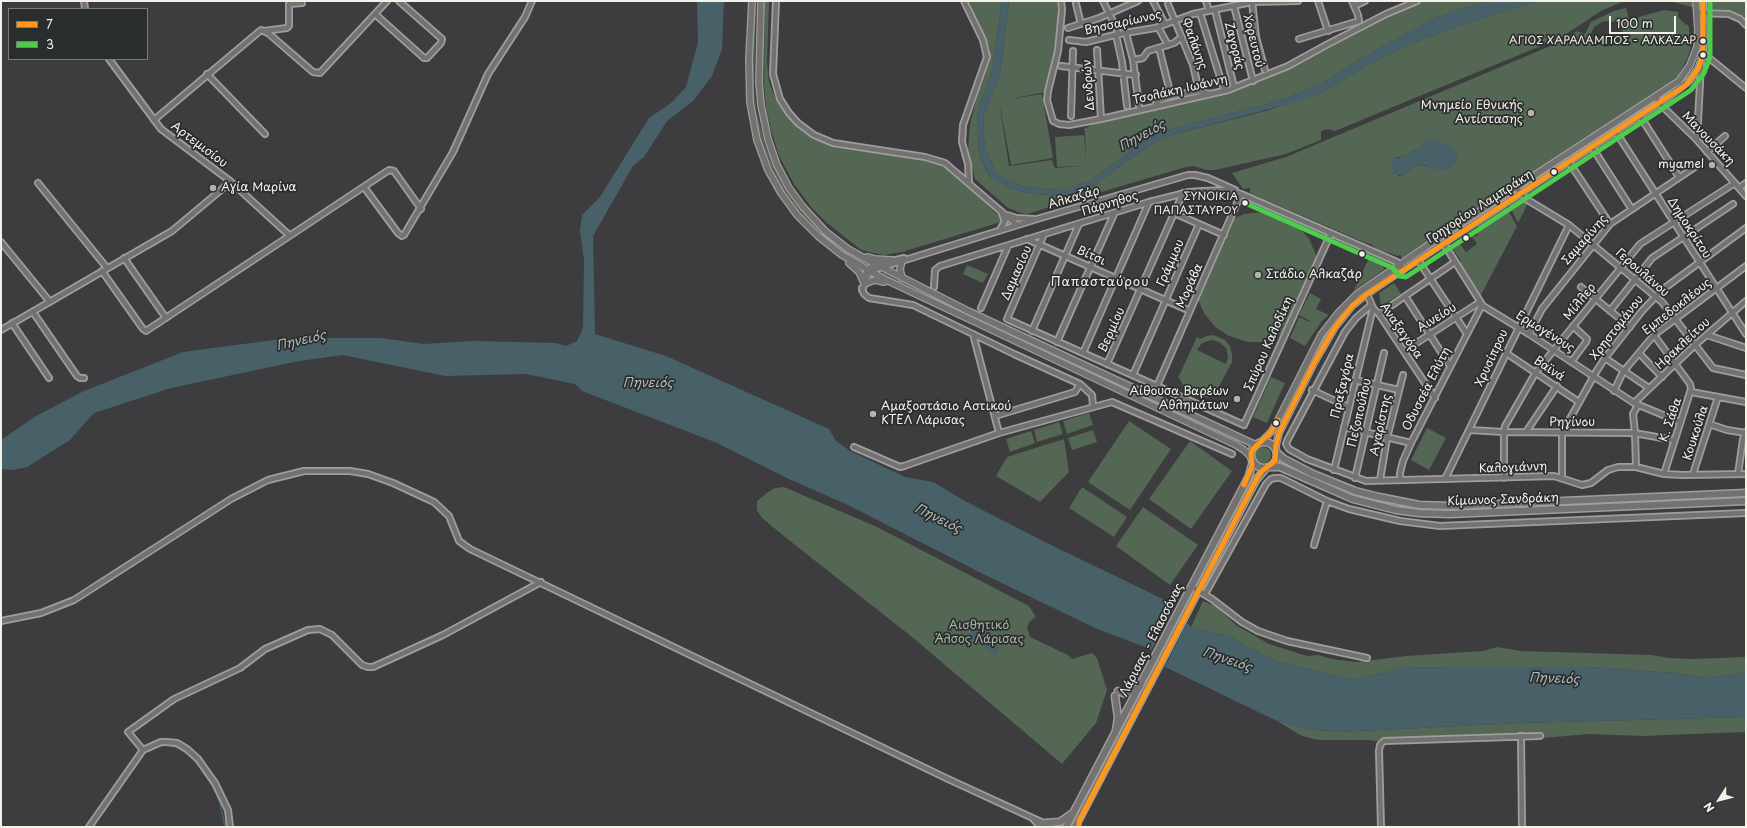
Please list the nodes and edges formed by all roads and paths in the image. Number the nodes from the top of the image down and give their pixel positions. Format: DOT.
graph roads {
  1 [pos="387,1"];
  2 [pos="399,1"];
  3 [pos="532,1"];
  4 [pos="752,1"];
  5 [pos="761,1"];
  6 [pos="776,1"];
  7 [pos="964,1"];
  8 [pos="1061,1"];
  9 [pos="1103,1"];
  10 [pos="1138,1"];
  11 [pos="1153,1"];
  12 [pos="1206,1"];
  13 [pos="1252,1"];
  14 [pos="1281,1"];
  15 [pos="1298,1"];
  16 [pos="1318,1"];
  17 [pos="1365,1"];
  18 [pos="1417,1"];
  19 [pos="1696,1"];
  20 [pos="1703,1"];
  21 [pos="302,3"];
  22 [pos="1353,3"];
  23 [pos="1076,4"];
  24 [pos="1168,4"];
  25 [pos="1234,6"];
  26 [pos="1215,10"];
  27 [pos="1209,11"];
  28 [pos="1700,11"];
  29 [pos="1110,13"];
  30 [pos="1200,13"];
  31 [pos="375,14"];
  32 [pos="1175,21"];
  33 [pos="1081,24"];
  34 [pos="1165,24"];
  35 [pos="1746,25"];
  36 [pos="1158,27"];
  37 [pos="1068,28"];
  38 [pos="264,31"];
  39 [pos="1328,31"];
  40 [pos="1126,33"];
  41 [pos="1117,35"];
  42 [pos="1182,37"];
  43 [pos="1298,39"];
  44 [pos="1069,40"];
  45 [pos="1168,45"];
  46 [pos="1159,48"];
  47 [pos="1096,50"];
  48 [pos="1073,51"];
  49 [pos="1703,53"];
  50 [pos="111,60"];
  51 [pos="1133,60"];
  52 [pos="1701,62"];
  53 [pos="1061,66"];
  54 [pos="1072,68"];
  55 [pos="1264,70"];
  56 [pos="1098,71"];
  57 [pos="207,74"];
  58 [pos="1124,74"];
  59 [pos="1136,75"];
  60 [pos="1253,81"];
  61 [pos="1234,87"];
  62 [pos="1746,88"];
  63 [pos="1224,90"];
  64 [pos="1199,91"];
  65 [pos="1210,94"];
  66 [pos="1171,96"];
  67 [pos="1656,97"];
  68 [pos="1660,103"];
  69 [pos="1127,106"];
  70 [pos="1139,106"];
  71 [pos="1154,107"];
  72 [pos="1071,116"];
  73 [pos="1640,116"];
  74 [pos="1101,119"];
  75 [pos="154,120"];
  76 [pos="1616,132"];
  77 [pos="265,134"];
  78 [pos="1717,135"];
  79 [pos="1725,136"];
  80 [pos="1697,140"];
  81 [pos="1721,140"];
  82 [pos="1592,148"];
  83 [pos="1707,152"];
  84 [pos="1569,162"];
  85 [pos="1696,167"];
  86 [pos="1679,177"];
  87 [pos="230,180"];
  88 [pos="969,182"];
  89 [pos="38,183"];
  90 [pos="1735,183"];
  91 [pos="1746,183"];
  92 [pos="364,187"];
  93 [pos="1516,187"];
  94 [pos="1739,188"];
  95 [pos="1183,193"];
  96 [pos="1655,193"];
  97 [pos="1242,194"];
  98 [pos="1520,194"];
  99 [pos="1746,196"];
  100 [pos="1149,202"];
  101 [pos="1733,204"];
  102 [pos="997,208"];
  103 [pos="1632,208"];
  104 [pos="420,209"];
  105 [pos="1004,213"];
  106 [pos="1174,213"];
  107 [pos="1114,214"];
  108 [pos="1037,219"];
  109 [pos="1674,222"];
  110 [pos="1079,224"];
  111 [pos="1199,224"];
  112 [pos="1569,224"];
  113 [pos="1610,224"];
  114 [pos="1017,225"];
  115 [pos="1746,228"];
  116 [pos="998,231"];
  117 [pos="1331,233"];
  118 [pos="1044,234"];
  119 [pos="289,235"];
  120 [pos="1224,235"];
  121 [pos="1683,237"];
  122 [pos="1027,239"];
  123 [pos="1,242"];
  124 [pos="1444,244"];
  125 [pos="1593,244"];
  126 [pos="1040,245"];
  127 [pos="1008,246"];
  128 [pos="856,253"];
  129 [pos="1414,254"];
  130 [pos="842,255"];
  131 [pos="1065,256"];
  132 [pos="910,257"];
  133 [pos="124,258"];
  134 [pos="892,260"];
  135 [pos="1418,260"];
  136 [pos="902,261"];
  137 [pos="1455,262"];
  138 [pos="1699,262"];
  139 [pos="1398,263"];
  140 [pos="876,264"];
  141 [pos="1746,266"];
  142 [pos="1090,267"];
  143 [pos="1620,267"];
  144 [pos="107,268"];
  145 [pos="882,268"];
  146 [pos="1403,270"];
  147 [pos="102,271"];
  148 [pos="869,271"];
  149 [pos="902,278"];
  150 [pos="1116,278"];
  151 [pos="1635,279"];
  152 [pos="1430,280"];
  153 [pos="863,282"];
  154 [pos="896,285"];
  155 [pos="934,287"];
  156 [pos="1581,287"];
  157 [pos="1716,288"];
  158 [pos="1141,290"];
  159 [pos="1367,294"];
  160 [pos="1405,296"];
  161 [pos="1656,296"];
  162 [pos="1595,298"];
  163 [pos="1166,301"];
  164 [pos="1746,301"];
  165 [pos="50,302"];
  166 [pos="1481,303"];
  167 [pos="1372,306"];
  168 [pos="981,308"];
  169 [pos="1610,311"];
  170 [pos="32,312"];
  171 [pos="1190,312"];
  172 [pos="1732,312"];
  173 [pos="1379,314"];
  174 [pos="166,318"];
  175 [pos="1456,318"];
  176 [pos="1675,319"];
  177 [pos="1007,320"];
  178 [pos="12,323"];
  179 [pos="1573,326"];
  180 [pos="1630,326"];
  181 [pos="1518,327"];
  182 [pos="1,330"];
  183 [pos="1032,331"];
  184 [pos="1745,332"];
  185 [pos="973,334"];
  186 [pos="1429,334"];
  187 [pos="1467,334"];
  188 [pos="1530,334"];
  189 [pos="1654,335"];
  190 [pos="1707,335"];
  191 [pos="1057,342"];
  192 [pos="1695,345"];
  193 [pos="1746,348"];
  194 [pos="1554,350"];
  195 [pos="1404,351"];
  196 [pos="1082,353"];
  197 [pos="1384,353"];
  198 [pos="1506,353"];
  199 [pos="1639,353"];
  200 [pos="1605,358"];
  201 [pos="1572,362"];
  202 [pos="1108,364"];
  203 [pos="1675,364"];
  204 [pos="1450,366"];
  205 [pos="1536,372"];
  206 [pos="1623,372"];
  207 [pos="1132,375"];
  208 [pos="1403,375"];
  209 [pos="1662,376"];
  210 [pos="1746,376"];
  211 [pos="1594,377"];
  212 [pos="50,378"];
  213 [pos="84,378"];
  214 [pos="1355,380"];
  215 [pos="1080,384"];
  216 [pos="1377,385"];
  217 [pos="1157,386"];
  218 [pos="1556,386"];
  219 [pos="1649,388"];
  220 [pos="1312,390"];
  221 [pos="1399,390"];
  222 [pos="1614,391"];
  223 [pos="1691,392"];
  224 [pos="1718,397"];
  225 [pos="1435,398"];
  226 [pos="1579,402"];
  227 [pos="1746,402"];
  228 [pos="1636,404"];
  229 [pos="1092,406"];
  230 [pos="1348,407"];
  231 [pos="995,416"];
  232 [pos="1680,422"];
  233 [pos="1709,424"];
  234 [pos="1344,428"];
  235 [pos="1470,430"];
  236 [pos="1504,432"];
  237 [pos="1526,432"];
  238 [pos="1000,433"];
  239 [pos="1366,433"];
  240 [pos="1562,433"];
  241 [pos="1635,433"];
  242 [pos="1746,433"];
  243 [pos="1387,438"];
  244 [pos="1674,440"];
  245 [pos="1411,443"];
  246 [pos="1258,444"];
  247 [pos="854,446"];
  248 [pos="1276,452"];
  249 [pos="1232,454"];
  250 [pos="1252,460"];
  251 [pos="1268,467"];
  252 [pos="1636,467"];
  253 [pos="1334,470"];
  254 [pos="1664,474"];
  255 [pos="1693,474"];
  256 [pos="1738,474"];
  257 [pos="1746,474"];
  258 [pos="1355,478"];
  259 [pos="1504,478"];
  260 [pos="1562,478"];
  261 [pos="1445,479"];
  262 [pos="1380,480"];
  263 [pos="1400,480"];
  264 [pos="1746,493"];
  265 [pos="1327,501"];
  266 [pos="1746,501"];
  267 [pos="1746,513"];
  268 [pos="1314,545"];
  269 [pos="541,582"];
  270 [pos="1191,590"];
  271 [pos="1200,593"];
  272 [pos="1,621"];
  273 [pos="1367,658"];
  274 [pos="1141,686"];
  275 [pos="1116,734"];
  276 [pos="1521,736"];
  277 [pos="1540,736"];
  278 [pos="143,750"];
  279 [pos="1089,785"];
  280 [pos="1074,812"];
  281 [pos="1078,824"];
  282 [pos="1043,825"];
  283 [pos="89,827"];
  284 [pos="230,827"];
  285 [pos="1052,827"];
  286 [pos="1066,827"];
  287 [pos="1071,827"];
  288 [pos="1075,827"];
  289 [pos="1381,827"];
  290 [pos="1522,827"];
  1 -- 31 [label="street"];
  2 -- 31 [label="street"];
  3 -- 104 [label="street"];
  4 -- 130 [label="main road"];
  5 -- 128 [label="main road"];
  6 -- 88 [label="street"];
  7 -- 88 [label="street"];
  8 -- 74 [label="street, Τσολάκη Ιωάννη"];
  9 -- 29 [label="street"];
  10 -- 29 [label="street"];
  11 -- 34 [label="street"];
  12 -- 27 [label="street"];
  13 -- 14 [label="street, Βησσαρίωνος"];
  13 -- 25 [label="street, Βησσαρίωνος"];
  13 -- 55 [label="street"];
  14 -- 15 [label="street, Βησσαρίωνος"];
  16 -- 39 [label="street"];
  17 -- 22 [label="street"];
  18 -- 60 [label="street, Τσολάκη Ιωάννη"];
  19 -- 28 [label="main road, Γρηγορίου Λαμπράκη"];
  20 -- 28 [label="main road, Γρηγορίου Λαμπράκη"];
  21 -- 38 [label="street"];
  22 -- 39 [label="street"];
  23 -- 33 [label="street"];
  24 -- 32 [label="street, Φαλάνης"];
  25 -- 26 [label="street, Βησσαρίωνος"];
  25 -- 60 [label="street, Χορευτού"];
  26 -- 27 [label="street, Βησσαρίωνος"];
  26 -- 61 [label="street, Ζαγοράς"];
  27 -- 30 [label="street, Βησσαρίωνος"];
  28 -- 35 [label="street"];
  28 -- 49 [label="main road, Γρηγορίου Λαμπράκη"];
  28 -- 67 [label="main road, Γρηγορίου Λαμπράκη"];
  29 -- 33 [label="street"];
  29 -- 41 [label="street"];
  30 -- 32 [label="street, Βησσαρίωνος"];
  30 -- 63 [label="street"];
  31 -- 38 [label="street"];
  32 -- 34 [label="street, Βησσαρίωνος"];
  32 -- 42 [label="street, Φαλάνης"];
  33 -- 37 [label="street"];
  34 -- 36 [label="street, Βησσαρίωνος"];
  36 -- 40 [label="street, Βησσαρίωνος"];
  36 -- 45 [label="street"];
  38 -- 57 [label="street"];
  39 -- 43 [label="street"];
  40 -- 41 [label="street, Βησσαρίωνος"];
  40 -- 51 [label="street"];
  41 -- 44 [label="street, Βησσαρίωνος"];
  41 -- 58 [label="street"];
  42 -- 45 [label="street"];
  42 -- 64 [label="street, Φαλάνης"];
  45 -- 46 [label="street"];
  46 -- 51 [label="street"];
  46 -- 66 [label="street"];
  47 -- 56 [label="street, Δενδρών"];
  48 -- 54 [label="street"];
  49 -- 52 [label="main road, Γρηγορίου Λαμπράκη"];
  49 -- 62 [label="street"];
  50 -- 75 [label="street, Αρτεμισίου"];
  51 -- 59 [label="street"];
  52 -- 68 [label="main road, Γρηγορίου Λαμπράκη"];
  52 -- 80 [label="street"];
  53 -- 54 [label="street"];
  54 -- 56 [label="street"];
  54 -- 72 [label="street"];
  56 -- 58 [label="street"];
  56 -- 74 [label="street, Δενδρών"];
  57 -- 75 [label="street"];
  57 -- 77 [label="street"];
  58 -- 59 [label="street"];
  58 -- 69 [label="street"];
  59 -- 70 [label="street"];
  60 -- 61 [label="street, Τσολάκη Ιωάννη"];
  61 -- 63 [label="street, Τσολάκη Ιωάννη"];
  63 -- 65 [label="street, Τσολάκη Ιωάννη"];
  64 -- 65 [label="street"];
  64 -- 66 [label="street"];
  65 -- 71 [label="street, Τσολάκη Ιωάννη"];
  66 -- 71 [label="street"];
  67 -- 68 [label="street, Μανουσάκη"];
  67 -- 93 [label="main road, Γρηγορίου Λαμπράκη"];
  68 -- 73 [label="main road, Γρηγορίου Λαμπράκη"];
  68 -- 80 [label="street, Μανουσάκη"];
  71 -- 74 [label="street, Τσολάκη Ιωάννη"];
  73 -- 76 [label="main road, Γρηγορίου Λαμπράκη"];
  73 -- 86 [label="street"];
  75 -- 87 [label="street, Αρτεμισίου"];
  76 -- 82 [label="main road, Γρηγορίου Λαμπράκη"];
  76 -- 96 [label="street, Δημοκρίτου"];
  78 -- 81 [label="street"];
  79 -- 81 [label="street"];
  80 -- 83 [label="street, Μανουσάκη"];
  81 -- 83 [label="street"];
  82 -- 84 [label="main road, Γρηγορίου Λαμπράκη"];
  82 -- 103 [label="street"];
  83 -- 90 [label="street, Μανουσάκη"];
  84 -- 98 [label="main road, Γρηγορίου Λαμπράκη"];
  84 -- 113 [label="street"];
  85 -- 86 [label="street, Σαμαρίνης"];
  86 -- 96 [label="street, Σαμαρίνης"];
  87 -- 119 [label="street, Αρτεμισίου"];
  87 -- 133 [label="street"];
  88 -- 102 [label="street"];
  89 -- 144 [label="street"];
  90 -- 94 [label="street, Μανουσάκη"];
  90 -- 109 [label="street, Μίλλερ"];
  91 -- 94 [label="street"];
  92 -- 104 [label="street"];
  92 -- 104 [label="street"];
  92 -- 119 [label="street"];
  93 -- 98 [label="street, Γερουλάνου"];
  93 -- 129 [label="main road, Γρηγορίου Λαμπράκη"];
  94 -- 99 [label="street, Μανουσάκη"];
  95 -- 97 [label="street, Πάρνηθος"];
  95 -- 100 [label="street, Πάρνηθος"];
  95 -- 106 [label="street, Βερμίου"];
  96 -- 103 [label="street, Σαμαρίνης"];
  96 -- 109 [label="street, Δημοκρίτου"];
  97 -- 108 [label="street, Αλκαζάρ"];
  97 -- 117 [label="street, Πάρνηθος"];
  97 -- 120 [label="street, Μοράβα"];
  98 -- 112 [label="street, Γερουλάνου"];
  98 -- 124 [label="main road, Γρηγορίου Λαμπράκη"];
  100 -- 107 [label="street, Πάρνηθος"];
  100 -- 150 [label="street"];
  101 -- 121 [label="street"];
  102 -- 105 [label="street"];
  102 -- 116 [label="street"];
  103 -- 113 [label="street, Σαμαρίνης"];
  105 -- 108 [label="street"];
  105 -- 114 [label="street"];
  106 -- 111 [label="street"];
  106 -- 158 [label="street, Βερμίου"];
  107 -- 110 [label="street, Πάρνηθος"];
  107 -- 142 [label="street"];
  108 -- 114 [label="street, Αλκαζάρ"];
  109 -- 121 [label="street, Δημοκρίτου"];
  109 -- 143 [label="street, Μίλλερ"];
  110 -- 118 [label="street, Πάρνηθος"];
  110 -- 131 [label="street"];
  111 -- 120 [label="street"];
  111 -- 163 [label="street, Γράμμου"];
  112 -- 125 [label="street, Γερουλάνου"];
  112 -- 181 [label="street, Χρυσίπpου"];
  113 -- 125 [label="street, Σαμαρίνης"];
  114 -- 116 [label="street, Αλκαζάρ"];
  115 -- 138 [label="street, Χρηστομάνου"];
  116 -- 132 [label="street, Αλκαζάρ"];
  117 -- 139 [label="street, Πάρνηθος"];
  117 -- 217 [label="street, Σπύρου Καλοδίκη"];
  118 -- 122 [label="street, Πάρνηθος"];
  118 -- 126 [label="street, Δαμασίου"];
  119 -- 174 [label="street"];
  120 -- 171 [label="street, Μοράβα"];
  121 -- 138 [label="street, Δημοκρίτου"];
  121 -- 151 [label="street"];
  122 -- 126 [label="street, Βίτσι"];
  122 -- 127 [label="street, Πάρνηθος"];
  123 -- 165 [label="street"];
  124 -- 135 [label="main road, Γρηγορίου Λαμπράκη"];
  124 -- 137 [label="street, Ερμογένους"];
  125 -- 143 [label="street, Γερουλάνου"];
  125 -- 188 [label="street, Σαμαρίνης"];
  126 -- 131 [label="street, Βίτσι"];
  126 -- 177 [label="street, Δαμασίου"];
  127 -- 155 [label="street, Πάρνηθος"];
  127 -- 168 [label="street"];
  128 -- 134 [label="main road"];
  128 -- 140 [label="main road"];
  129 -- 135 [label="main road"];
  129 -- 139 [label="main road, Γρηγορίου Λαμπράκη"];
  130 -- 148 [label="main road"];
  130 -- 153 [label="main road"];
  131 -- 142 [label="street, Βίτσι"];
  131 -- 183 [label="street"];
  132 -- 134 [label="street, Αλκαζάρ"];
  132 -- 136 [label="street, Αλκαζάρ"];
  133 -- 144 [label="street"];
  133 -- 174 [label="street"];
  134 -- 140 [label="street, Αλκαζάρ"];
  135 -- 146 [label="main road, Γρηγορίου Λαμπράκη"];
  135 -- 152 [label="street"];
  136 -- 145 [label="street, Αλκαζάρ"];
  136 -- 149 [label="main road"];
  137 -- 152 [label="street"];
  137 -- 166 [label="street, Ερμογένους"];
  138 -- 157 [label="street, Δημοκρίτου"];
  138 -- 161 [label="street, Χρηστομάνου"];
  139 -- 146 [label="street"];
  139 -- 246 [label="main road, Γρηγορίου Λαμπράκη"];
  140 -- 145 [label="main road"];
  140 -- 148 [label="street, Αλκαζάρ"];
  141 -- 157 [label="street, Εμπεδοκλέους"];
  142 -- 150 [label="street, Βίτσι"];
  142 -- 191 [label="street"];
  143 -- 151 [label="street, Γερουλάνου"];
  143 -- 162 [label="street, Μίλλερ"];
  144 -- 147 [label="street"];
  145 -- 148 [label="street, Αλκαζάρ"];
  145 -- 149 [label="main road"];
  146 -- 159 [label="main road, Γρηγορίου Λαμπράκη"];
  147 -- 165 [label="street"];
  147 -- 174 [label="street"];
  148 -- 153 [label="street"];
  148 -- 154 [label="main road"];
  149 -- 246 [label="main road"];
  150 -- 158 [label="street, Βίτσι"];
  150 -- 196 [label="street"];
  151 -- 161 [label="street, Γερουλάνου"];
  151 -- 169 [label="street"];
  152 -- 160 [label="street"];
  152 -- 175 [label="street"];
  153 -- 154 [label="main road"];
  153 -- 185 [label="street"];
  154 -- 250 [label="main road"];
  156 -- 162 [label="street"];
  157 -- 172 [label="street, Δημοκρίτου"];
  157 -- 176 [label="street, Εμπεδοκλέους"];
  158 -- 163 [label="street, Βίτσι"];
  158 -- 202 [label="street, Βερμίου"];
  159 -- 167 [label="street, Αναξαγόρα"];
  159 -- 248 [label="main road, Γρηγορίου Λαμπράκη"];
  160 -- 173 [label="street"];
  160 -- 186 [label="street"];
  161 -- 176 [label="street, Γερουλάνου"];
  161 -- 180 [label="street, Χρηστομάνου"];
  162 -- 169 [label="street"];
  162 -- 179 [label="street, Μίλλερ"];
  163 -- 171 [label="street, Βίτσι"];
  163 -- 207 [label="street, Γράμμου"];
  164 -- 172 [label="street, Ηρακλείτου"];
  165 -- 170 [label="street"];
  166 -- 175 [label="street, Αινείου"];
  166 -- 181 [label="street, Ερμογένους"];
  166 -- 187 [label="street, Οδυσσέα Ελύτη"];
  167 -- 173 [label="street, Αναξαγόρα"];
  167 -- 214 [label="street, Πραξαγόρα"];
  167 -- 220 [label="street"];
  169 -- 180 [label="street"];
  170 -- 178 [label="street"];
  170 -- 213 [label="street"];
  171 -- 217 [label="street, Μοράβα"];
  172 -- 184 [label="street, Δημοκρίτου"];
  172 -- 190 [label="street, Ηρακλείτου"];
  173 -- 195 [label="street, Αναξαγόρα"];
  175 -- 186 [label="street, Αινείου"];
  175 -- 187 [label="street"];
  176 -- 189 [label="street, Εμπεδοκλέους"];
  176 -- 192 [label="street, Γερουλάνου"];
  177 -- 183 [label="street, Σπύρου Καλοδίκη"];
  178 -- 182 [label="street"];
  178 -- 212 [label="street"];
  179 -- 194 [label="street, Μίλλερ"];
  179 -- 201 [label="street"];
  180 -- 200 [label="street, Χρηστομάνου"];
  181 -- 188 [label="street, Ερμογένους"];
  181 -- 198 [label="street, Χρυσίπpου"];
  183 -- 191 [label="street, Σπύρου Καλοδίκη"];
  185 -- 215 [label="street"];
  185 -- 231 [label="street"];
  186 -- 195 [label="street, Αινείου"];
  186 -- 204 [label="street"];
  187 -- 204 [label="street, Οδυσσέα Ελύτη"];
  188 -- 194 [label="street, Ερμογένους"];
  189 -- 199 [label="street, Εμπεδοκλέους"];
  189 -- 203 [label="street, Κ. Σάθα"];
  190 -- 192 [label="street, Ηρακλείτου"];
  190 -- 193 [label="street"];
  191 -- 196 [label="street, Σπύρου Καλοδίκη"];
  192 -- 203 [label="street, Ηρακλείτου"];
  192 -- 210 [label="street, Γερουλάνου"];
  194 -- 201 [label="street, Ερμογένους"];
  194 -- 205 [label="street, Μίλλερ"];
  195 -- 225 [label="street, Αναξαγόρα"];
  196 -- 202 [label="street, Σπύρου Καλοδίκη"];
  197 -- 216 [label="street, Πεζοπούλου"];
  198 -- 205 [label="street, Βαϊνά"];
  198 -- 235 [label="street, Χρυσίπpου"];
  199 -- 206 [label="street, Εμπεδοκλέους"];
  199 -- 209 [label="street"];
  200 -- 206 [label="street"];
  200 -- 211 [label="street, Χρηστομάνου"];
  201 -- 211 [label="street, Ερμογένους"];
  202 -- 207 [label="street, Σπύρου Καλοδίκη"];
  203 -- 209 [label="street, Ηρακλείτου"];
  203 -- 223 [label="street, Κ. Σάθα"];
  204 -- 225 [label="street, Οδυσσέα Ελύτη"];
  205 -- 218 [label="street, Βαϊνά"];
  205 -- 236 [label="street, Μίλλερ"];
  206 -- 219 [label="street"];
  206 -- 222 [label="street, Εμπεδοκλέους"];
  207 -- 217 [label="street, Σπύρου Καλοδίκη"];
  208 -- 221 [label="street, Αγαρίστης"];
  209 -- 219 [label="street, Ηρακλείτου"];
  211 -- 222 [label="street, Ερμογένους"];
  211 -- 226 [label="street, Χρηστομάνου"];
  214 -- 216 [label="street"];
  214 -- 230 [label="street, Πραξαγόρα"];
  215 -- 229 [label="street"];
  215 -- 231 [label="street"];
  216 -- 221 [label="street"];
  216 -- 239 [label="street, Πεζοπούλου"];
  218 -- 226 [label="street, Βαϊνά"];
  218 -- 237 [label="street"];
  219 -- 228 [label="street, Ηρακλείτου"];
  220 -- 230 [label="street"];
  220 -- 253 [label="street, Καλογιάννη"];
  221 -- 243 [label="street, Αγαρίστης"];
  222 -- 228 [label="street, Ερμογένους"];
  223 -- 224 [label="street"];
  223 -- 232 [label="street, Κ. Σάθα"];
  224 -- 227 [label="street"];
  224 -- 233 [label="street, Κουκούλα"];
  225 -- 245 [label="street, Οδυσσέα Ελύτη"];
  226 -- 240 [label="street, Χρηστομάνου"];
  228 -- 232 [label="street, Ερμογένους"];
  228 -- 241 [label="street"];
  229 -- 238 [label="street"];
  229 -- 249 [label="street"];
  230 -- 234 [label="street, Πραξαγόρα"];
  231 -- 238 [label="street"];
  232 -- 244 [label="street, Κ. Σάθα"];
  233 -- 242 [label="street"];
  233 -- 255 [label="street, Κουκούλα"];
  234 -- 239 [label="street, Οδυσσέα Ελύτη"];
  234 -- 253 [label="street, Πραξαγόρα"];
  235 -- 236 [label="street, Ρηγίνου"];
  235 -- 261 [label="street, Χρυσίπpου"];
  236 -- 237 [label="street, Ρηγίνου"];
  236 -- 259 [label="street, Μίλλερ"];
  237 -- 240 [label="street, Ρηγίνου"];
  238 -- 247 [label="street"];
  239 -- 243 [label="street, Οδυσσέα Ελύτη"];
  239 -- 258 [label="street, Πεζοπούλου"];
  240 -- 241 [label="street, Ρηγίνου"];
  240 -- 260 [label="street, Χρηστομάνου"];
  241 -- 244 [label="street, Ρηγίνου"];
  241 -- 252 [label="street"];
  242 -- 256 [label="street"];
  243 -- 245 [label="street, Οδυσσέα Ελύτη"];
  243 -- 262 [label="street, Αγαρίστης"];
  244 -- 254 [label="street, Κ. Σάθα"];
  245 -- 263 [label="street"];
  246 -- 248 [label="highway"];
  246 -- 250 [label="highway"];
  248 -- 251 [label="highway"];
  248 -- 264 [label="highway, Κίμωνος Σανδράκη"];
  250 -- 251 [label="highway"];
  250 -- 270 [label="highway, Λάρισας - Ελασσόνας"];
  251 -- 266 [label="highway, Κίμωνος Σανδράκη"];
  251 -- 271 [label="highway, Λάρισας - Ελασσόνας"];
  252 -- 254 [label="street, Καλογιάννη"];
  252 -- 260 [label="street, Καλογιάννη"];
  253 -- 258 [label="street, Καλογιάννη"];
  254 -- 255 [label="street, Καλογιάννη"];
  255 -- 256 [label="street, Καλογιάννη"];
  256 -- 257 [label="street, Καλογιάννη"];
  258 -- 262 [label="street, Καλογιάννη"];
  259 -- 260 [label="street, Καλογιάννη"];
  259 -- 261 [label="street, Καλογιάννη"];
  261 -- 263 [label="street, Καλογιάννη"];
  262 -- 263 [label="street, Καλογιάννη"];
  265 -- 267 [label="street"];
  265 -- 268 [label="street"];
  265 -- 271 [label="street"];
  269 -- 272 [label="street"];
  269 -- 278 [label="street"];
  269 -- 282 [label="street"];
  270 -- 271 [label="street"];
  270 -- 274 [label="highway, Λάρισας - Ελασσόνας"];
  271 -- 273 [label="street"];
  271 -- 281 [label="highway, Λάρισας - Ελασσόνας"];
  274 -- 275 [label="highway, Λάρισας - Ελασσόνας"];
  274 -- 275 [label="highway"];
  275 -- 279 [label="highway, Λάρισας - Ελασσόνας"];
  276 -- 277 [label="street"];
  276 -- 289 [label="street"];
  276 -- 290 [label="street"];
  278 -- 283 [label="street"];
  278 -- 284 [label="street"];
  279 -- 280 [label="highway, Λάρισας - Ελασσόνας"];
  279 -- 287 [label="highway"];
  280 -- 282 [label="highway"];
  280 -- 286 [label="highway, Λάρισας - Ελασσόνας"];
  281 -- 288 [label="highway, Λάρισας - Ελασσόνας"];
  282 -- 285 [label="street"];
}
